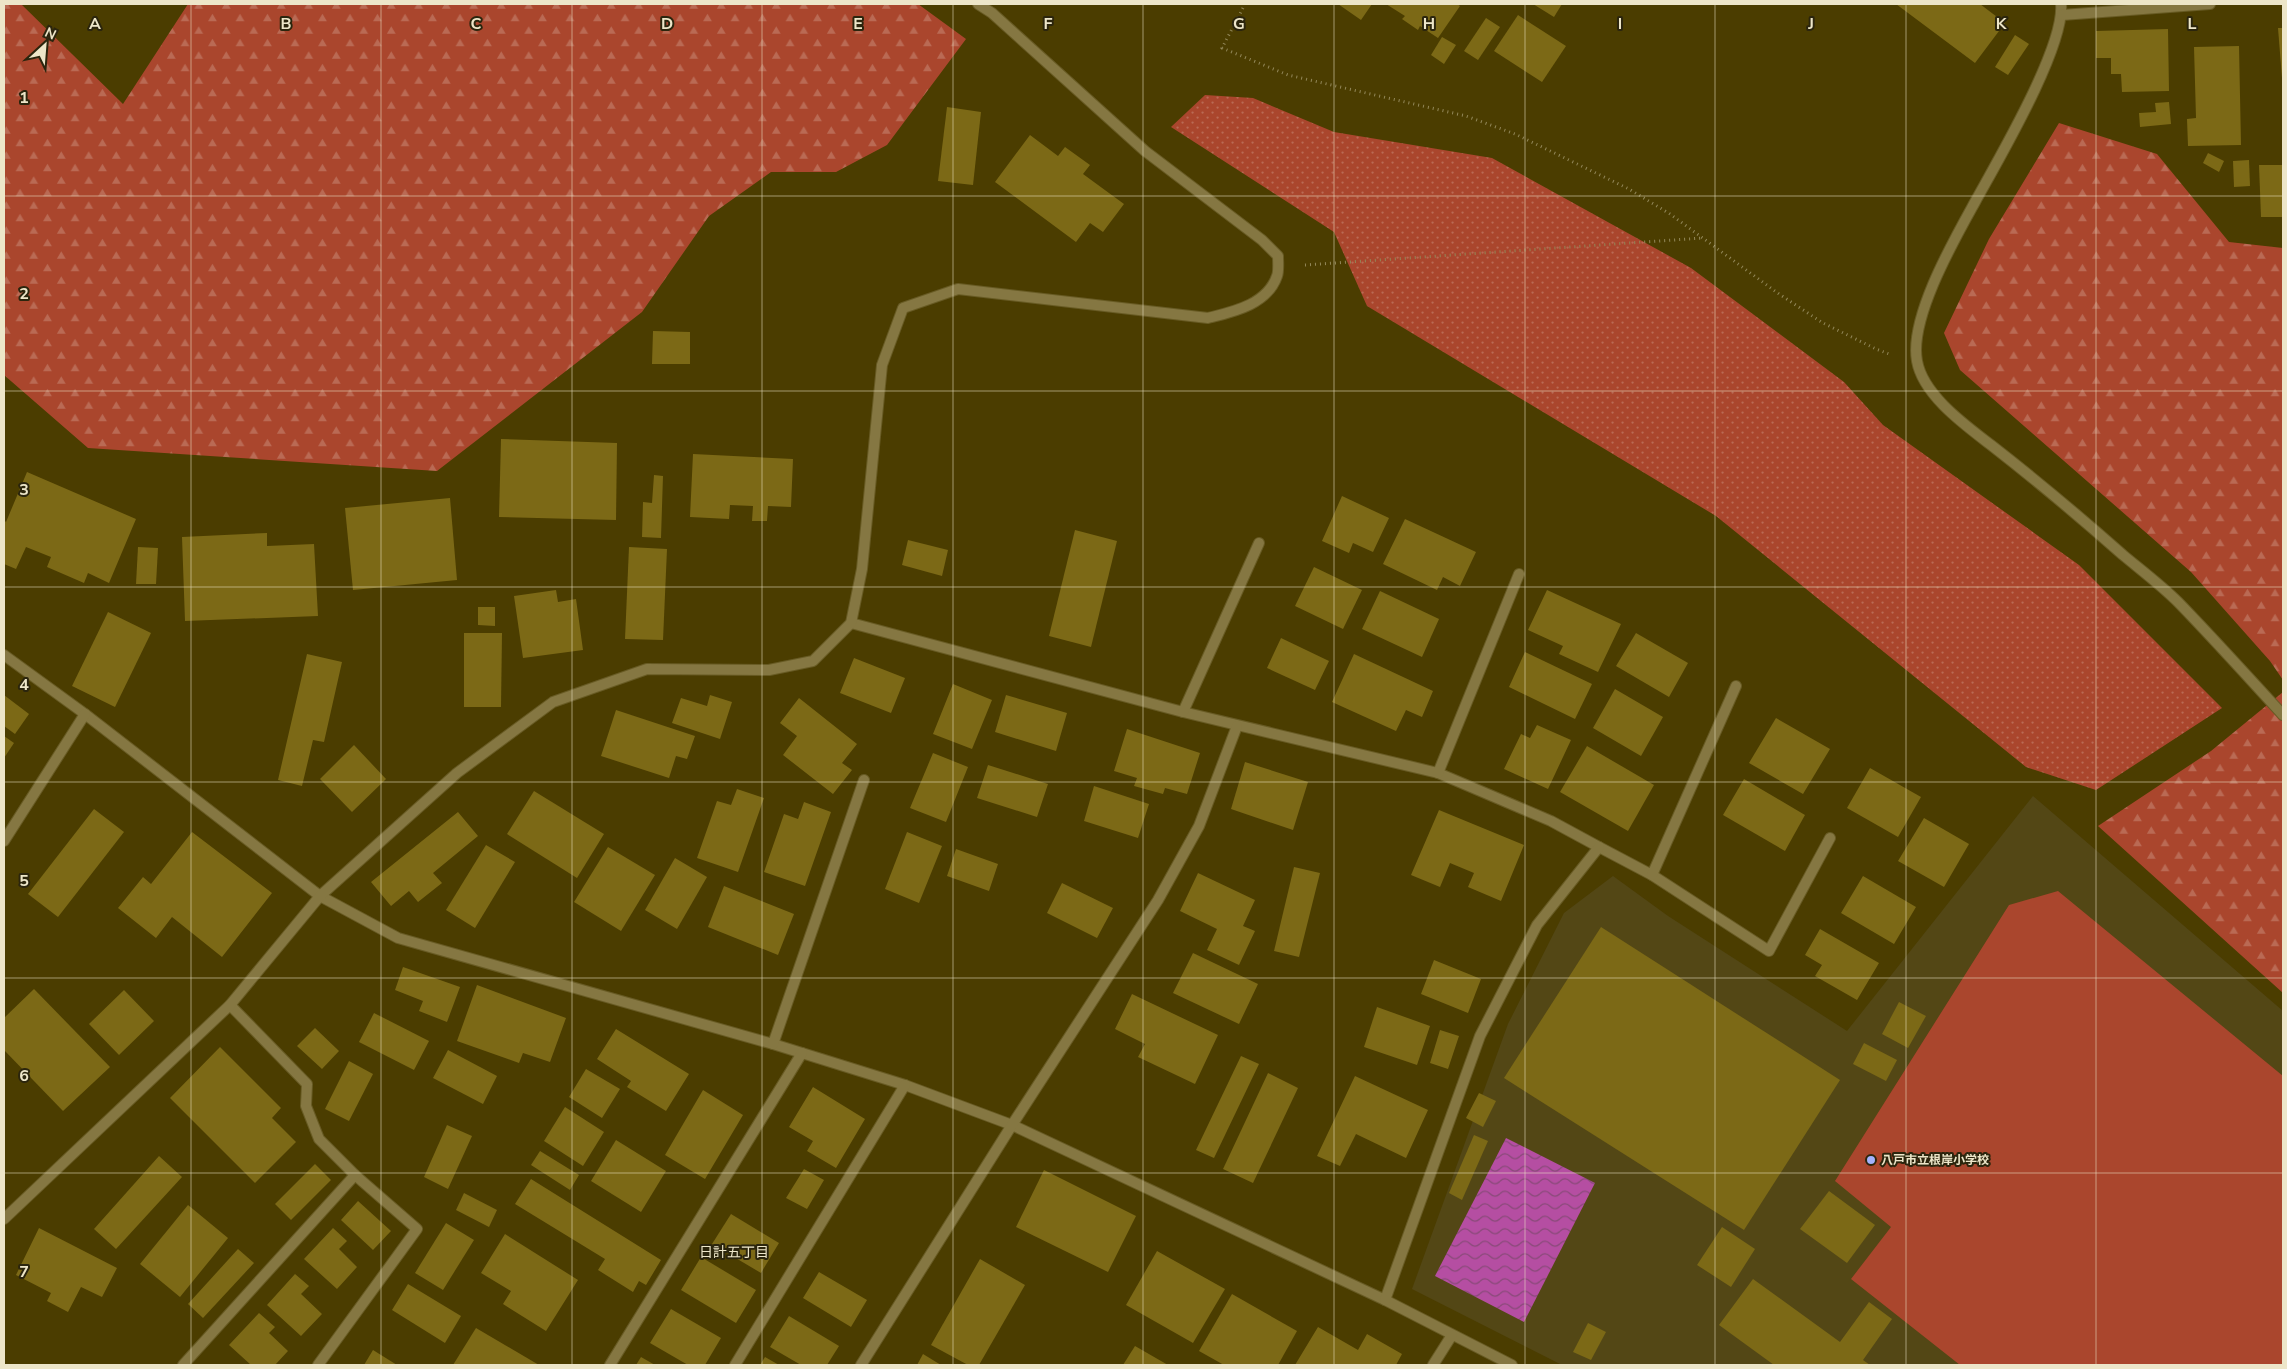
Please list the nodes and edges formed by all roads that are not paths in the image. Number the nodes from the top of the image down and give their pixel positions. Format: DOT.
graph roads {
  1 [pos="978,4"];
  2 [pos="2061,4"];
  3 [pos="2210,4"];
  4 [pos="2062,16"];
  5 [pos="1260,543"];
  6 [pos="1519,574"];
  7 [pos="851,623"];
  8 [pos="4,655"];
  9 [pos="1736,686"];
  10 [pos="1183,712"];
  11 [pos="85,714"];
  12 [pos="2283,715"];
  13 [pos="1237,726"];
  14 [pos="1438,773"];
  15 [pos="864,780"];
  16 [pos="1830,838"];
  17 [pos="4,841"];
  18 [pos="1599,847"];
  19 [pos="1652,875"];
  20 [pos="320,896"];
  21 [pos="230,1005"];
  22 [pos="773,1044"];
  23 [pos="802,1053"];
  24 [pos="905,1085"];
  25 [pos="1012,1125"];
  26 [pos="355,1175"];
  27 [pos="4,1219"];
  28 [pos="1385,1300"];
  29 [pos="1452,1334"];
  30 [pos="183,1365"];
  31 [pos="318,1365"];
  32 [pos="610,1365"];
  33 [pos="735,1365"];
  34 [pos="861,1365"];
  35 [pos="1433,1365"];
  36 [pos="1512,1365"];
  1 -- 7 [label="street"];
  2 -- 4 [label="street"];
  3 -- 4 [label="street"];
  4 -- 12 [label="street"];
  5 -- 10 [label="street"];
  6 -- 14 [label="street"];
  7 -- 10 [label="street"];
  7 -- 20 [label="street"];
  8 -- 11 [label="street"];
  9 -- 19 [label="street"];
  10 -- 13 [label="street"];
  11 -- 17 [label="street"];
  11 -- 20 [label="street"];
  13 -- 14 [label="street"];
  13 -- 25 [label="street"];
  14 -- 18 [label="street"];
  15 -- 22 [label="street"];
  16 -- 19 [label="street"];
  18 -- 19 [label="street"];
  18 -- 28 [label="street"];
  20 -- 21 [label="street"];
  20 -- 22 [label="street"];
  21 -- 26 [label="street"];
  21 -- 27 [label="street"];
  22 -- 23 [label="street"];
  23 -- 24 [label="street"];
  23 -- 32 [label="street"];
  24 -- 25 [label="street"];
  24 -- 33 [label="street"];
  25 -- 28 [label="street"];
  25 -- 34 [label="street"];
  26 -- 30 [label="street"];
  26 -- 31 [label="street"];
  28 -- 29 [label="street"];
  29 -- 35 [label="street"];
  29 -- 36 [label="street"];
}
